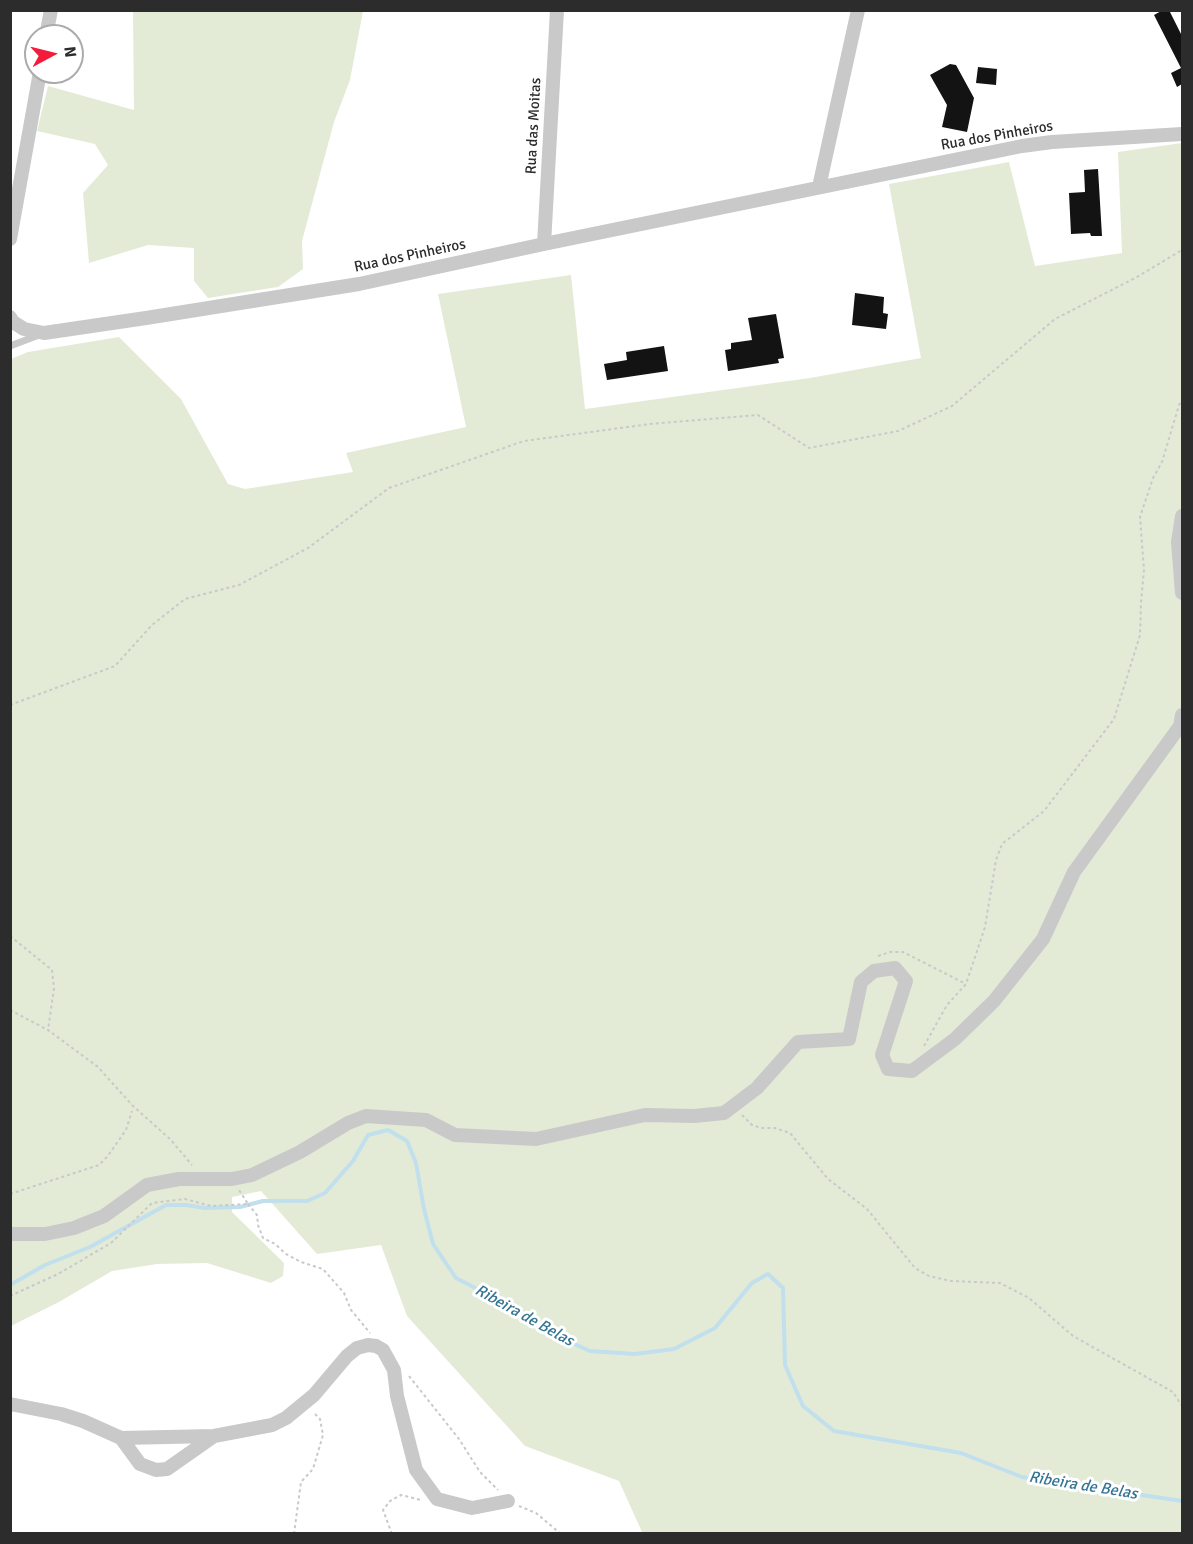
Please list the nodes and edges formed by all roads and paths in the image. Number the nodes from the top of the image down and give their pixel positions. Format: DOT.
graph roads {
  1 [pos="557,10"];
  2 [pos="858,10"];
  3 [pos="38,84"];
  4 [pos="1182,134"];
  5 [pos="819,188"];
  6 [pos="10,239"];
  7 [pos="544,244"];
  8 [pos="1182,250"];
  9 [pos="10,317"];
  10 [pos="44,333"];
  11 [pos="10,346"];
  12 [pos="1182,400"];
  13 [pos="1182,516"];
  14 [pos="1182,593"];
  15 [pos="10,705"];
  16 [pos="1182,715"];
  17 [pos="10,936"];
  18 [pos="867,978"];
  19 [pos="966,984"];
  20 [pos="10,1010"];
  21 [pos="48,1030"];
  22 [pos="920,1066"];
  23 [pos="733,1107"];
  24 [pos="132,1111"];
  25 [pos="203,1178"];
  26 [pos="232,1179"];
  27 [pos="10,1194"];
  28 [pos="248,1204"];
  29 [pos="10,1233"];
  30 [pos="286,1254"];
  31 [pos="10,1296"];
  32 [pos="10,1404"];
  33 [pos="304,1404"];
  34 [pos="1182,1406"];
  35 [pos="214,1436"];
  36 [pos="121,1438"];
  37 [pos="437,1499"];
  38 [pos="508,1501"];
  39 [pos="294,1533"];
  40 [pos="392,1533"];
  41 [pos="561,1533"];
  1 -- 7 [label="street, Rua das Moitas"];
  2 -- 5 [label="street"];
  3 -- 6 [label="street"];
  4 -- 5 [label="street, Rua dos Pinheiros"];
  5 -- 7 [label="street, Rua dos Pinheiros"];
  7 -- 10 [label="street, Rua dos Pinheiros"];
  8 -- 15 [label="path"];
  9 -- 10 [label="street, Rua dos Pinheiros"];
  10 -- 11 [label="lane"];
  12 -- 19 [label="path"];
  13 -- 14 [label="street"];
  16 -- 22 [label="street"];
  17 -- 21 [label="path"];
  18 -- 19 [label="path"];
  18 -- 22 [label="street"];
  18 -- 23 [label="street"];
  19 -- 22 [label="path"];
  20 -- 21 [label="path"];
  21 -- 25 [label="path"];
  23 -- 26 [label="street"];
  23 -- 34 [label="path"];
  24 -- 27 [label="path"];
  25 -- 26 [label="street"];
  25 -- 29 [label="street"];
  26 -- 28 [label="path"];
  28 -- 30 [label="path"];
  28 -- 31 [label="path"];
  32 -- 36 [label="street"];
  33 -- 35 [label="street"];
  33 -- 37 [label="street"];
  33 -- 39 [label="path"];
  35 -- 36 [label="street"];
  35 -- 36 [label="street"];
  37 -- 38 [label="street"];
  37 -- 40 [label="path"];
  38 -- 41 [label="path"];
}
